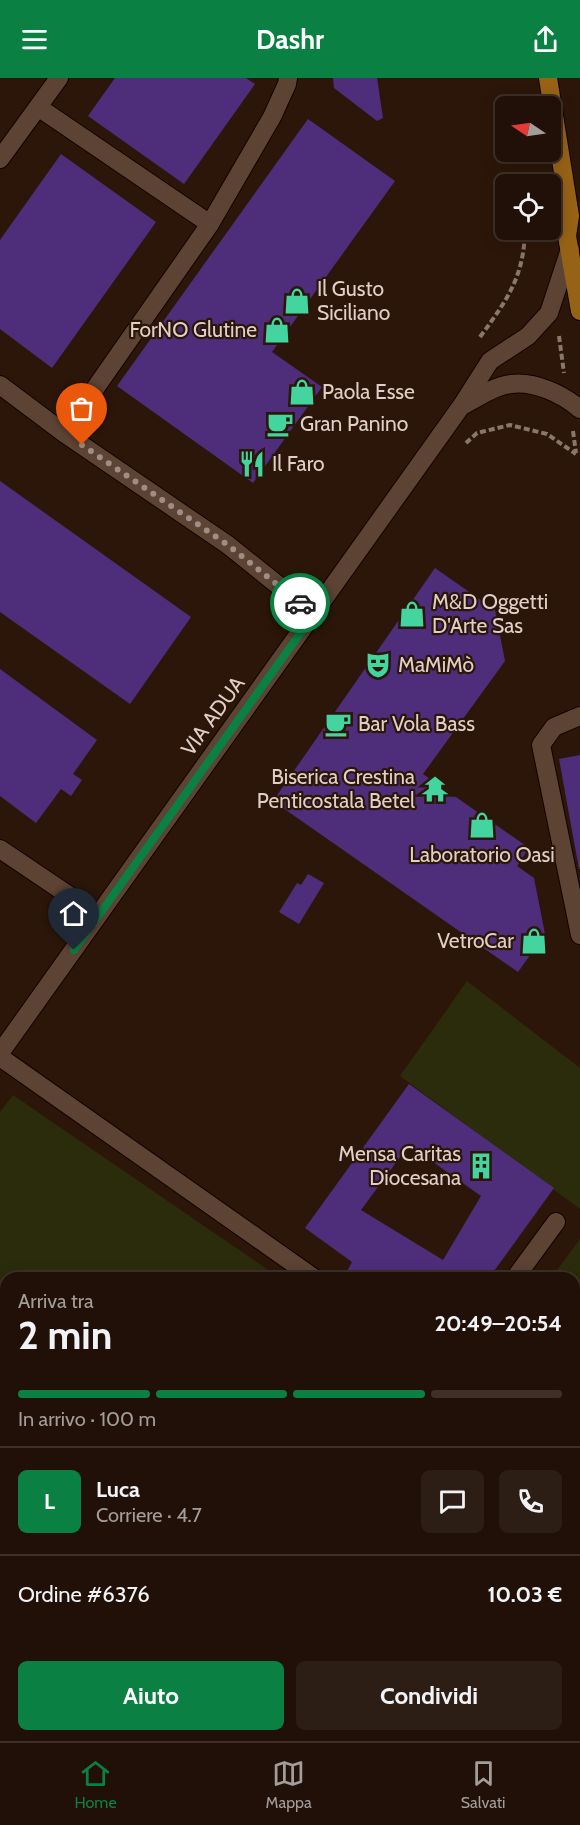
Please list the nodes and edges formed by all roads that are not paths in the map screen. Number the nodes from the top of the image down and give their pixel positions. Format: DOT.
graph roads {
  1 [pos="59,78"];
  2 [pos="288,78"];
  3 [pos="548,78"];
  4 [pos="38,106"];
  5 [pos="0,159"];
  6 [pos="570,216"];
  7 [pos="210,224"];
  8 [pos="580,233"];
  9 [pos="570,249"];
  10 [pos="580,311"];
  11 [pos="0,385"];
  12 [pos="574,404"];
  13 [pos="462,405"];
  14 [pos="64,433"];
  15 [pos="314,614"];
  16 [pos="580,716"];
  17 [pos="0,850"];
  18 [pos="578,912"];
  19 [pos="98,915"];
  20 [pos="580,935"];
  21 [pos="0,1055"];
  22 [pos="556,1222"];
  23 [pos="306,1272"];
  24 [pos="518,1272"];
  1 -- 4 [label="street"];
  2 -- 7 [label="street"];
  3 -- 6 [label="main road"];
  4 -- 5 [label="street"];
  4 -- 7 [label="street"];
  6 -- 8 [label="main road"];
  6 -- 9 [label="main road"];
  7 -- 14 [label="street"];
  9 -- 10 [label="main road"];
  9 -- 13 [label="street, VIA ADUA"];
  11 -- 14 [label="street"];
  12 -- 13 [label="street, VIA ADUA"];
  13 -- 15 [label="street, VIA ADUA"];
  14 -- 15 [label="street"];
  15 -- 19 [label="street, VIA ADUA"];
  16 -- 18 [label="street"];
  17 -- 19 [label="street"];
  18 -- 20 [label="street"];
  19 -- 21 [label="street, VIA ADUA"];
  21 -- 23 [label="street"];
  22 -- 24 [label="street"];
}
